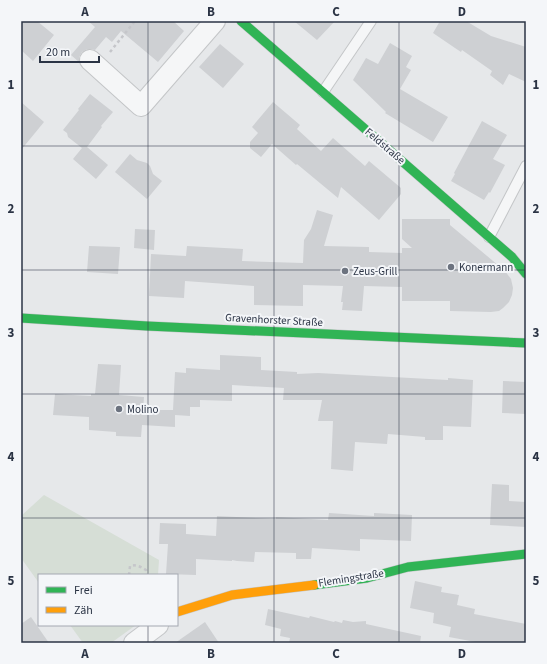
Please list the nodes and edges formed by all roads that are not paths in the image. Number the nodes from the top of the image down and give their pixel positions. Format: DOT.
graph roads {
  1 [pos="215,21"];
  2 [pos="241,21"];
  3 [pos="371,21"];
  4 [pos="94,63"];
  5 [pos="323,92"];
  6 [pos="526,166"];
  7 [pos="489,237"];
  8 [pos="526,274"];
  9 [pos="21,318"];
  10 [pos="526,343"];
  11 [pos="526,554"];
  12 [pos="178,612"];
  13 [pos="157,626"];
  14 [pos="134,643"];
  1 -- 4 [label="street"];
  2 -- 5 [label="street, Feldstraße"];
  3 -- 5 [label="lane"];
  5 -- 7 [label="street, Feldstraße"];
  6 -- 7 [label="lane"];
  7 -- 8 [label="street, Feldstraße"];
  9 -- 10 [label="street, Gravenhorster Straße"];
  11 -- 12 [label="street, Flemingstraße"];
  13 -- 14 [label="street"];
}
